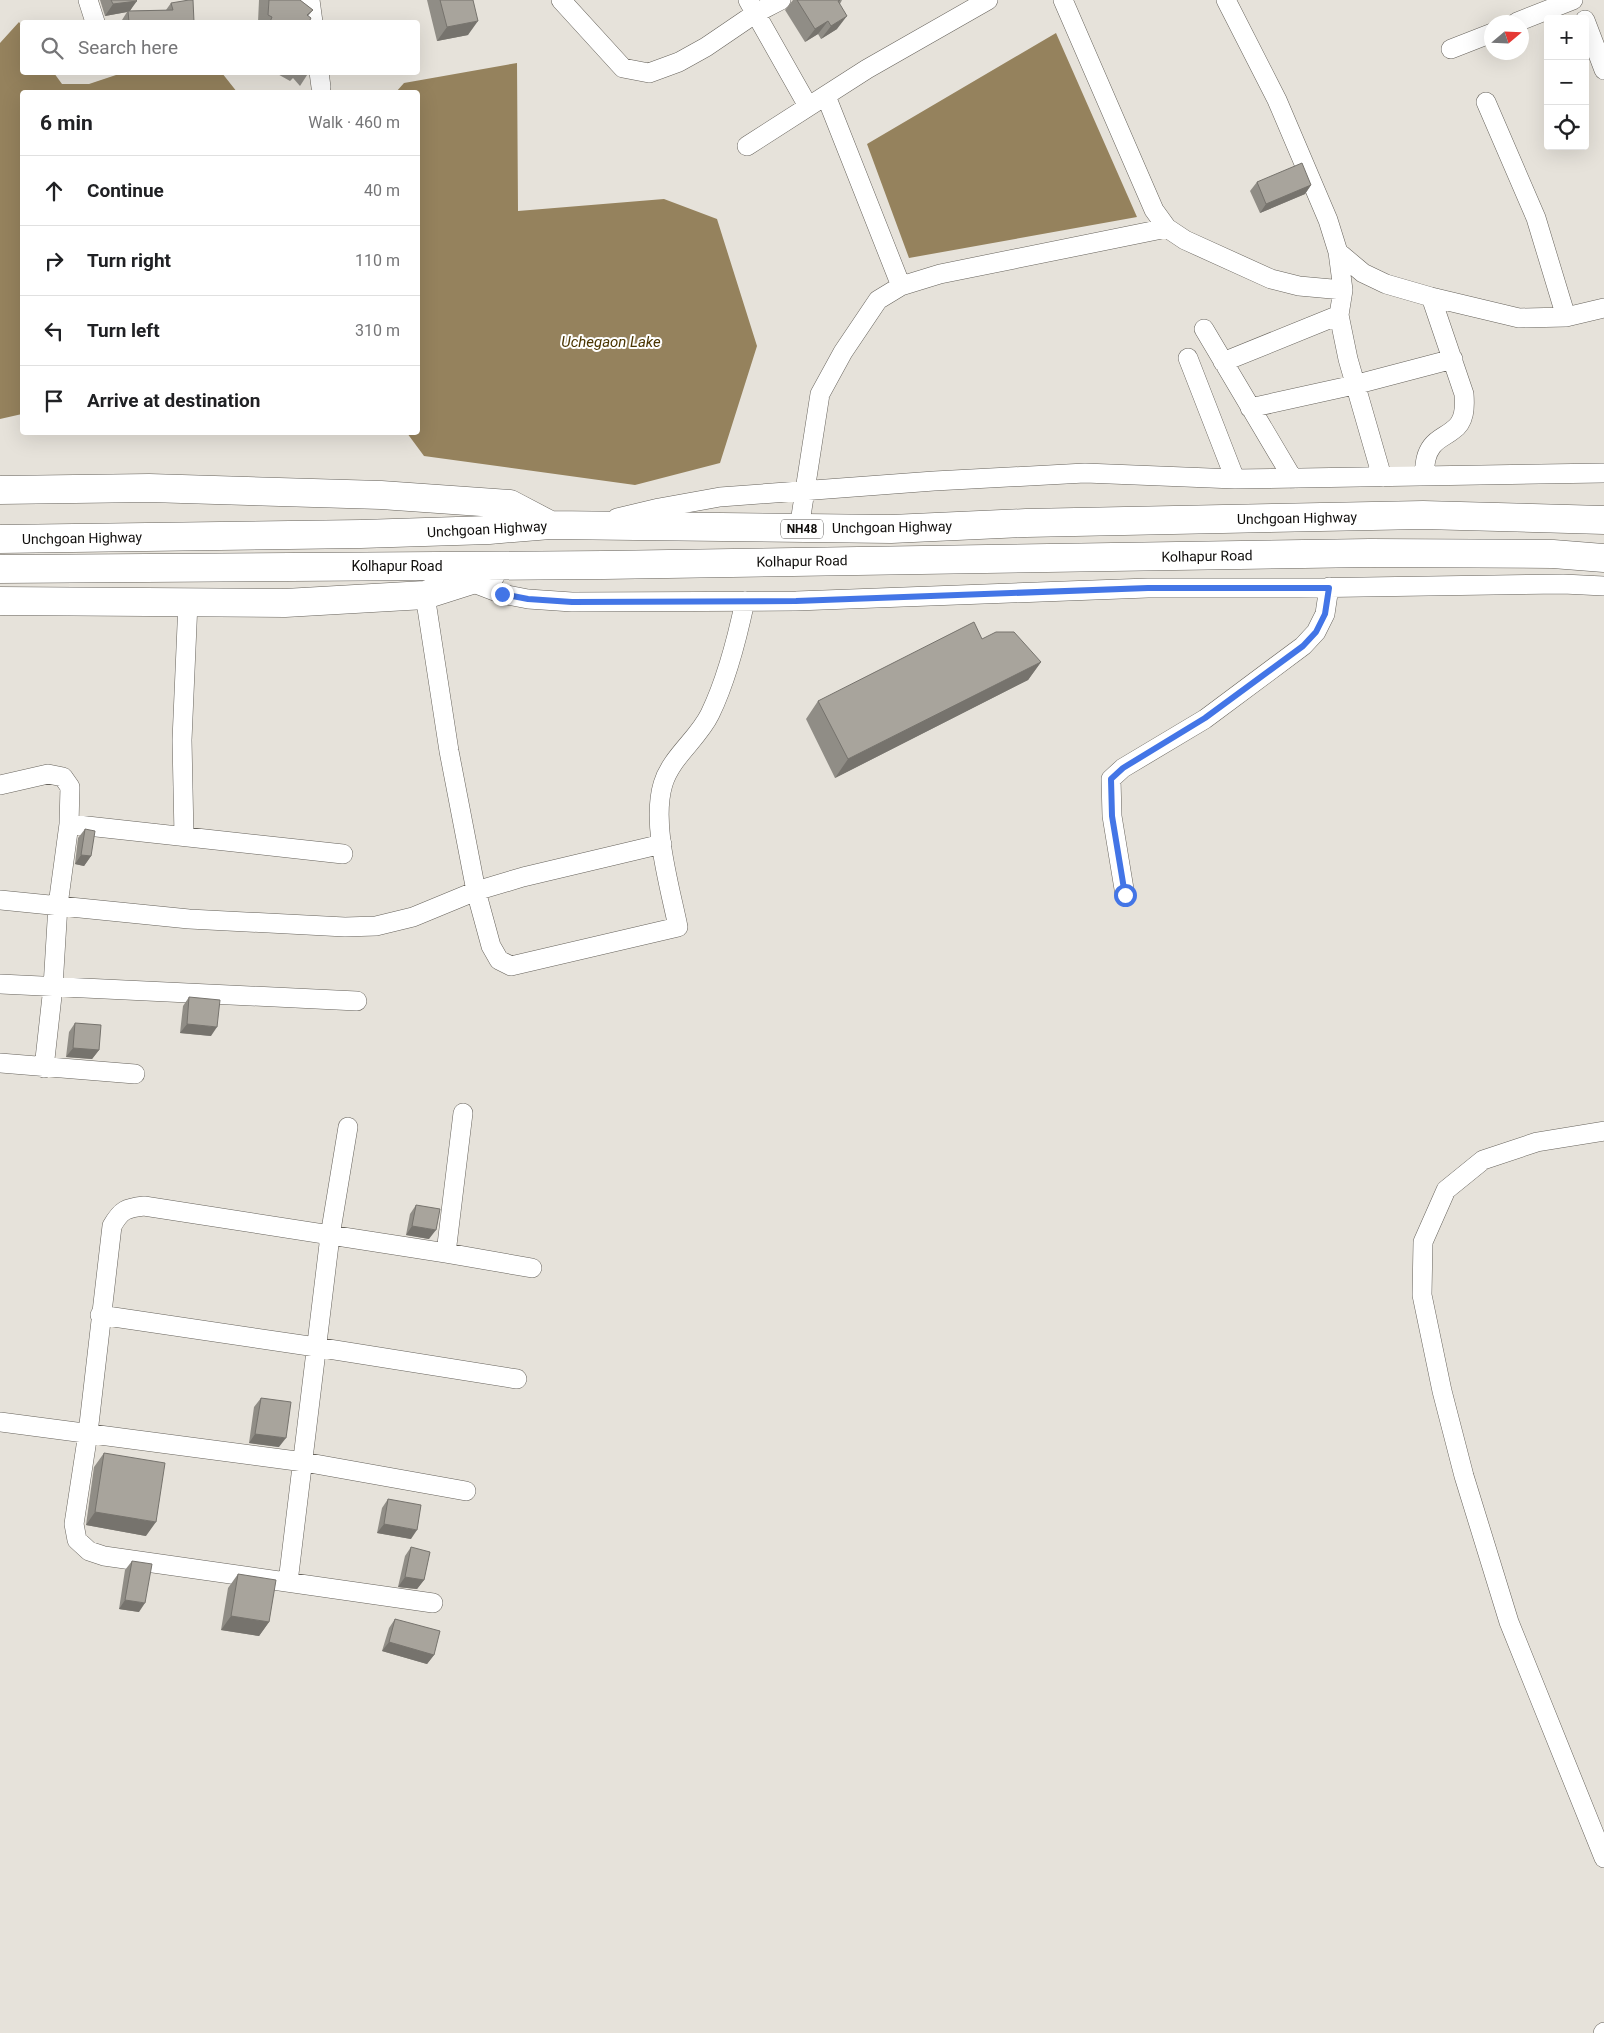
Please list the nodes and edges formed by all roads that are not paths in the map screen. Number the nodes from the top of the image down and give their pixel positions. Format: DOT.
graph roads {
  1 [pos="88,0"];
  2 [pos="310,0"];
  3 [pos="561,0"];
  4 [pos="780,0"];
  5 [pos="988,0"];
  6 [pos="1063,0"];
  7 [pos="1226,0"];
  8 [pos="1573,0"];
  9 [pos="1578,0"];
  10 [pos="752,6"];
  11 [pos="1583,15"];
  12 [pos="1529,17"];
  13 [pos="93,20"];
  14 [pos="313,20"];
  15 [pos="1589,31"];
  16 [pos="1484,35"];
  17 [pos="1451,49"];
  18 [pos="1604,70"];
  19 [pos="826,96"];
  20 [pos="1486,102"];
  21 [pos="808,106"];
  22 [pos="747,146"];
  23 [pos="1167,228"];
  24 [pos="1338,252"];
  25 [pos="901,286"];
  26 [pos="1343,290"];
  27 [pos="1430,298"];
  28 [pos="1604,308"];
  29 [pos="1339,316"];
  30 [pos="1566,316"];
  31 [pos="1204,329"];
  32 [pos="1188,358"];
  33 [pos="1453,359"];
  34 [pos="1223,362"];
  35 [pos="1354,385"];
  36 [pos="1250,408"];
  37 [pos="1604,473"];
  38 [pos="1424,476"];
  39 [pos="1382,477"];
  40 [pos="1235,479"];
  41 [pos="1293,479"];
  42 [pos="0,490"];
  43 [pos="805,492"];
  44 [pos="1604,520"];
  45 [pos="550,525"];
  46 [pos="589,526"];
  47 [pos="799,529"];
  48 [pos="0,539"];
  49 [pos="1604,558"];
  50 [pos="521,565"];
  51 [pos="0,569"];
  52 [pos="468,582"];
  53 [pos="1604,586"];
  54 [pos="1329,588"];
  55 [pos="426,595"];
  56 [pos="0,600"];
  57 [pos="745,601"];
  58 [pos="188,602"];
  59 [pos="0,785"];
  60 [pos="69,824"];
  61 [pos="184,836"];
  62 [pos="662,844"];
  63 [pos="343,854"];
  64 [pos="476,891"];
  65 [pos="1125,895"];
  66 [pos="0,900"];
  67 [pos="58,905"];
  68 [pos="0,984"];
  69 [pos="53,987"];
  70 [pos="357,1001"];
  71 [pos="0,1063"];
  72 [pos="44,1068"];
  73 [pos="135,1074"];
  74 [pos="463,1113"];
  75 [pos="348,1127"];
  76 [pos="1604,1132"];
  77 [pos="330,1236"];
  78 [pos="446,1253"];
  79 [pos="532,1268"];
  80 [pos="100,1315"];
  81 [pos="316,1347"];
  82 [pos="516,1380"];
  83 [pos="0,1422"];
  84 [pos="88,1434"];
  85 [pos="304,1462"];
  86 [pos="466,1490"];
  87 [pos="288,1582"];
  88 [pos="433,1603"];
  89 [pos="1604,1858"];
  1 -- 13 [label="street"];
  2 -- 14 [label="street"];
  3 -- 10 [label="street"];
  4 -- 10 [label="street"];
  5 -- 19 [label="street"];
  6 -- 23 [label="street"];
  7 -- 24 [label="street"];
  8 -- 12 [label="street"];
  9 -- 11 [label="street"];
  10 -- 21 [label="street"];
  15 -- 18 [label="street"];
  16 -- 17 [label="street"];
  19 -- 21 [label="street"];
  19 -- 25 [label="street"];
  20 -- 30 [label="street"];
  21 -- 22 [label="street"];
  23 -- 25 [label="street"];
  23 -- 26 [label="street"];
  24 -- 26 [label="street"];
  24 -- 27 [label="street"];
  25 -- 43 [label="street"];
  26 -- 29 [label="street"];
  27 -- 30 [label="street"];
  27 -- 33 [label="street"];
  28 -- 30 [label="street"];
  29 -- 34 [label="street"];
  29 -- 35 [label="street"];
  31 -- 34 [label="street"];
  32 -- 40 [label="street"];
  33 -- 35 [label="street"];
  33 -- 38 [label="street"];
  34 -- 36 [label="street"];
  35 -- 36 [label="street"];
  35 -- 39 [label="street"];
  36 -- 41 [label="street"];
  37 -- 38 [label="street"];
  38 -- 39 [label="street"];
  39 -- 41 [label="street"];
  40 -- 41 [label="street"];
  40 -- 43 [label="street"];
  42 -- 45 [label="highway"];
  43 -- 46 [label="street"];
  43 -- 47 [label="street"];
  44 -- 47 [label="highway, Unchgoan Highway / NH48"];
  45 -- 46 [label="highway, Unchgoan Highway / NH48"];
  45 -- 48 [label="highway, Unchgoan Highway / NH48"];
  46 -- 47 [label="highway, Unchgoan Highway / NH48"];
  49 -- 50 [label="highway, Kolhapur Road"];
  50 -- 51 [label="highway, Kolhapur Road"];
  50 -- 52 [label="highway"];
  52 -- 55 [label="highway"];
  52 -- 57 [label="street"];
  53 -- 54 [label="street"];
  54 -- 57 [label="street"];
  54 -- 65 [label="street"];
  55 -- 58 [label="highway"];
  55 -- 64 [label="street"];
  56 -- 58 [label="highway"];
  57 -- 62 [label="street"];
  58 -- 61 [label="street"];
  59 -- 60 [label="street"];
  60 -- 61 [label="street"];
  60 -- 67 [label="street"];
  61 -- 63 [label="street"];
  62 -- 64 [label="street"];
  62 -- 64 [label="street"];
  64 -- 67 [label="street"];
  66 -- 67 [label="street"];
  67 -- 69 [label="street"];
  68 -- 69 [label="street"];
  69 -- 70 [label="street"];
  69 -- 72 [label="street"];
  71 -- 72 [label="street"];
  72 -- 73 [label="street"];
  74 -- 78 [label="street"];
  75 -- 77 [label="street"];
  76 -- 89 [label="street"];
  77 -- 78 [label="street"];
  77 -- 80 [label="street"];
  77 -- 81 [label="street"];
  78 -- 79 [label="street"];
  80 -- 81 [label="street"];
  80 -- 84 [label="street"];
  81 -- 82 [label="street"];
  81 -- 85 [label="street"];
  83 -- 84 [label="street"];
  84 -- 85 [label="street"];
  84 -- 87 [label="street"];
  85 -- 86 [label="street"];
  85 -- 87 [label="street"];
  87 -- 88 [label="street"];
}
